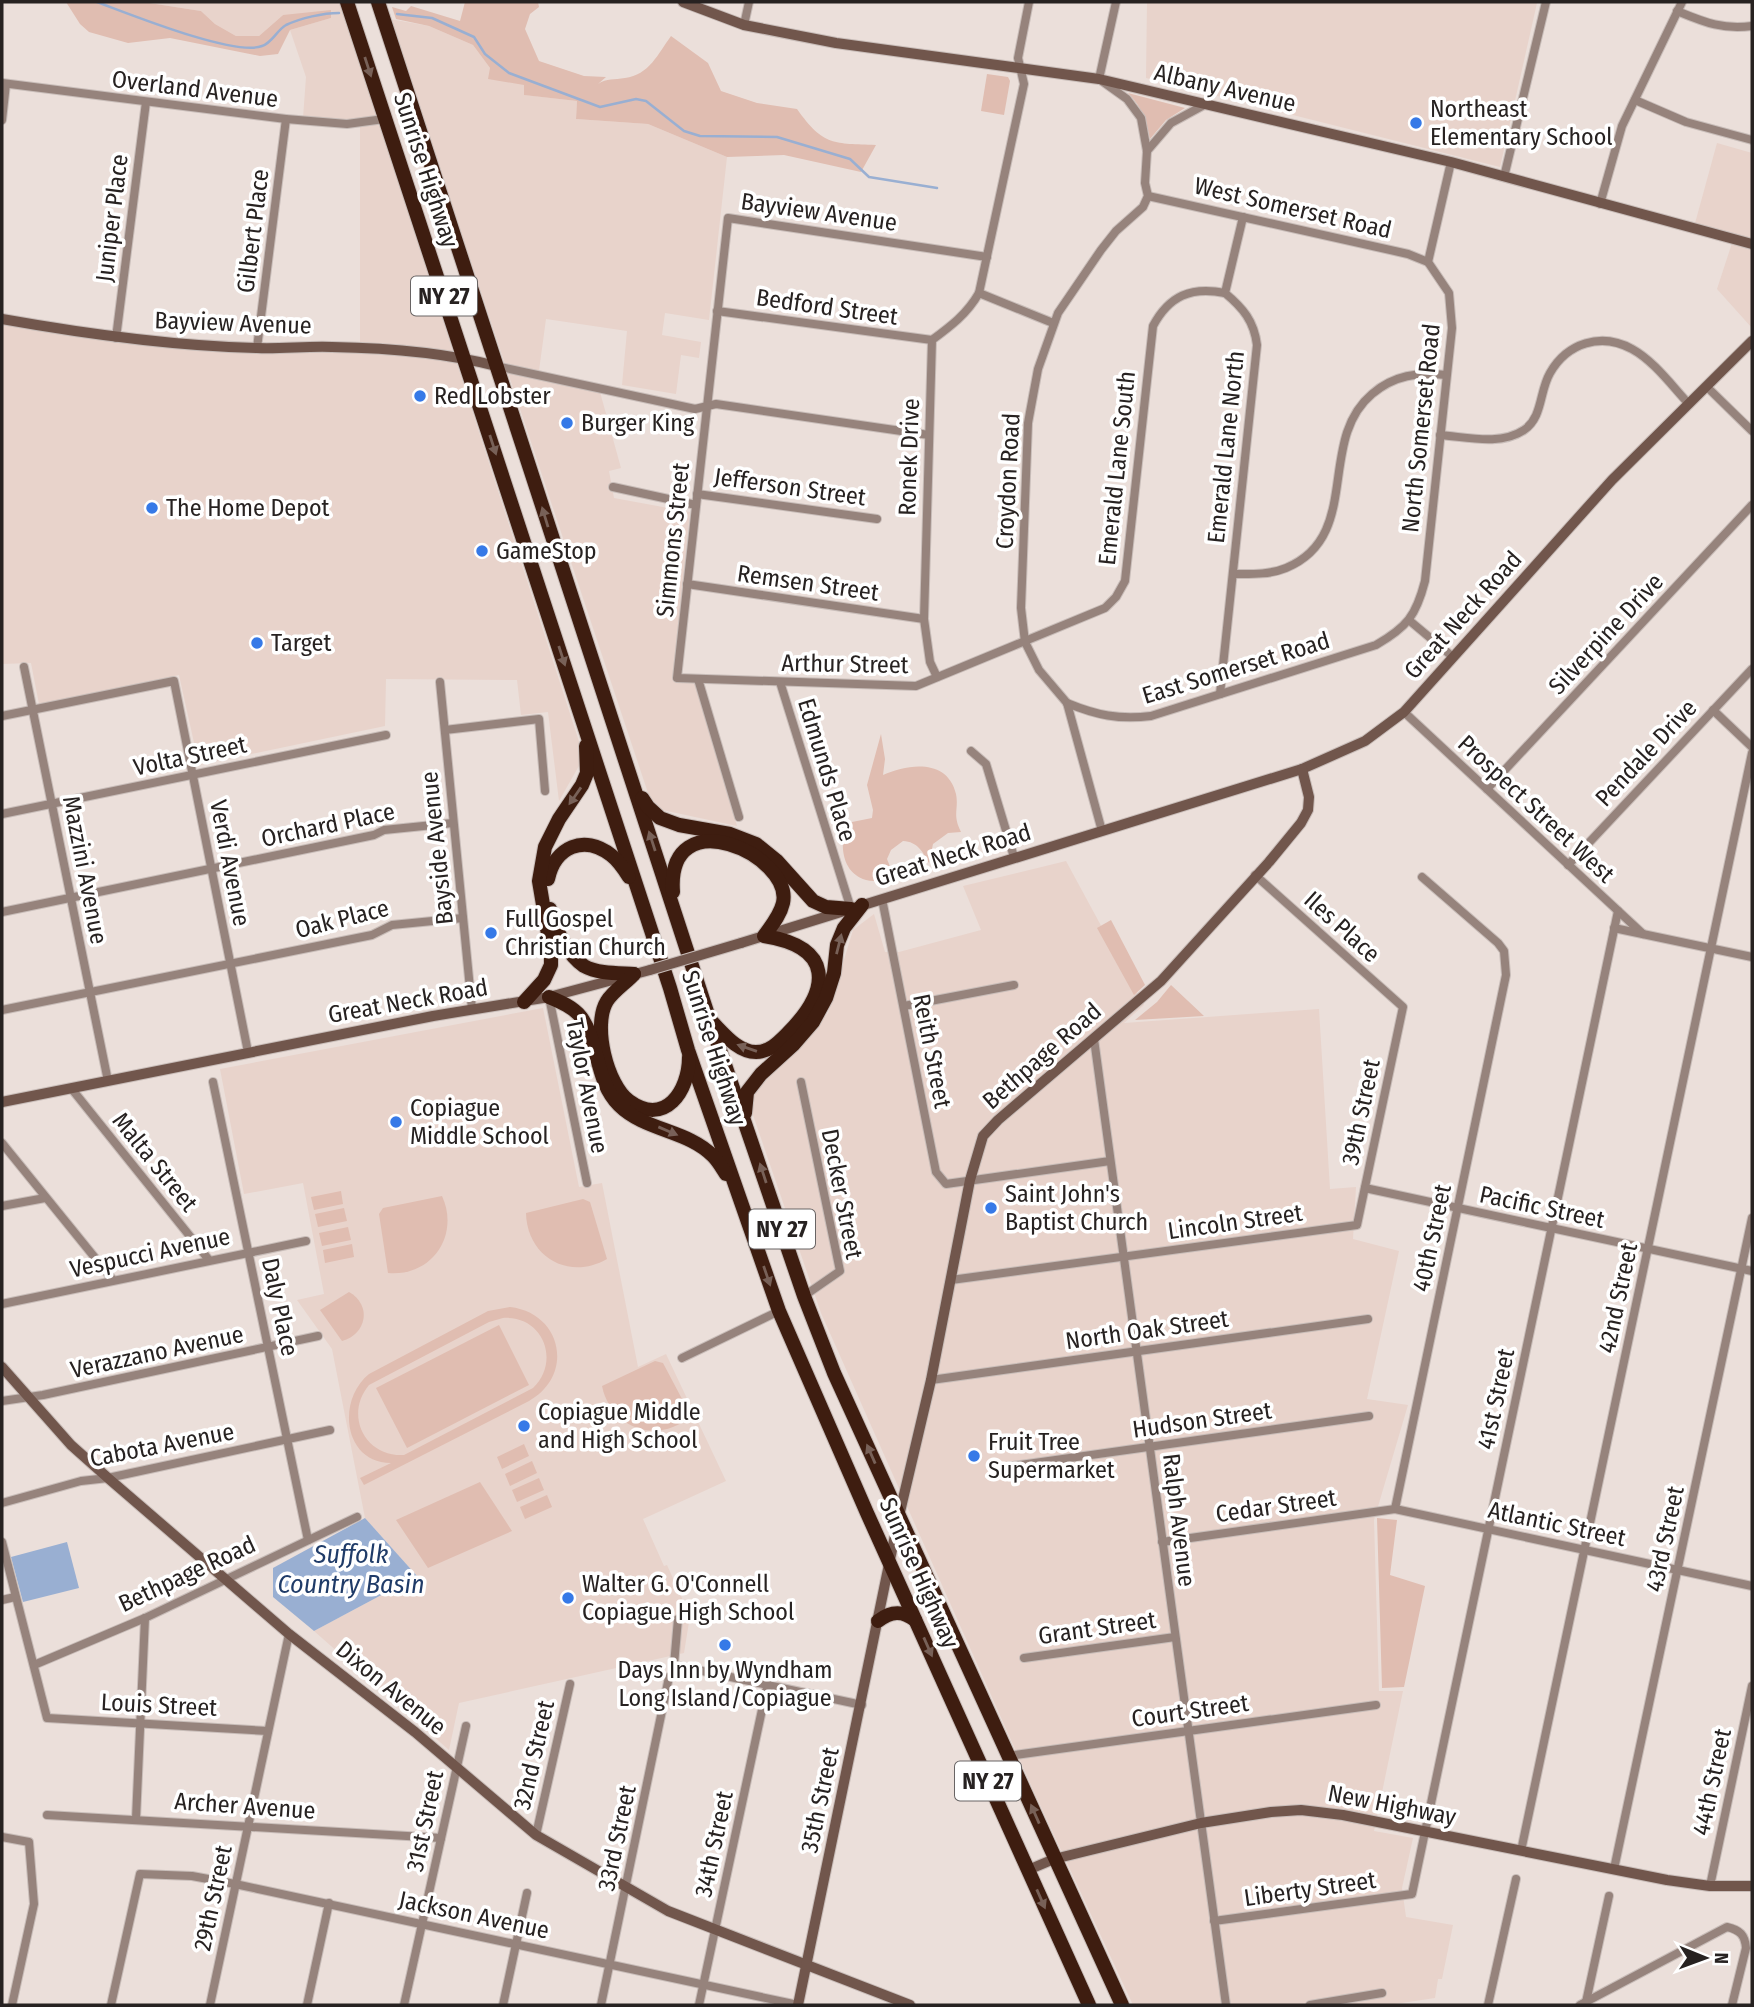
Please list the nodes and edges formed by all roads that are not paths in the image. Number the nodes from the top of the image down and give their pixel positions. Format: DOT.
graph roads {
  1 [pos="347,2"];
  2 [pos="378,2"];
  3 [pos="683,2"];
  4 [pos="749,2"];
  5 [pos="1030,2"];
  6 [pos="1116,2"];
  7 [pos="1546,2"];
  8 [pos="1682,2"];
  9 [pos="1677,11"];
  10 [pos="744,25"];
  11 [pos="1752,26"];
  12 [pos="1021,69"];
  13 [pos="1100,79"];
  14 [pos="4,83"];
  15 [pos="1635,100"];
  16 [pos="146,102"];
  17 [pos="1204,105"];
  18 [pos="286,119"];
  19 [pos="384,119"];
  20 [pos="2,120"];
  21 [pos="1752,140"];
  22 [pos="1147,151"];
  23 [pos="1451,162"];
  24 [pos="1504,177"];
  25 [pos="1148,196"];
  26 [pos="1600,204"];
  27 [pos="1242,217"];
  28 [pos="1752,244"];
  29 [pos="987,257"];
  30 [pos="1428,262"];
  31 [pos="979,293"];
  32 [pos="1225,293"];
  33 [pos="717,311"];
  34 [pos="2,319"];
  35 [pos="1053,323"];
  36 [pos="116,338"];
  37 [pos="932,340"];
  38 [pos="1752,341"];
  39 [pos="257,348"];
  40 [pos="464,358"];
  41 [pos="496,366"];
  42 [pos="1447,375"];
  43 [pos="1708,388"];
  44 [pos="1689,404"];
  45 [pos="707,406"];
  46 [pos="1752,431"];
  47 [pos="929,435"];
  48 [pos="1440,435"];
  49 [pos="613,487"];
  50 [pos="697,494"];
  51 [pos="696,505"];
  52 [pos="1752,505"];
  53 [pos="877,519"];
  54 [pos="1233,574"];
  55 [pos="687,584"];
  56 [pos="923,619"];
  57 [pos="1410,621"];
  58 [pos="1025,642"];
  59 [pos="1453,657"];
  60 [pos="24,667"];
  61 [pos="1752,669"];
  62 [pos="937,677"];
  63 [pos="677,678"];
  64 [pos="698,679"];
  65 [pos="440,682"];
  66 [pos="780,682"];
  67 [pos="1220,694"];
  68 [pos="1067,703"];
  69 [pos="33,709"];
  70 [pos="1713,710"];
  71 [pos="1404,712"];
  72 [pos="2,716"];
  73 [pos="444,730"];
  74 [pos="586,731"];
  75 [pos="386,735"];
  76 [pos="1752,747"];
  77 [pos="971,751"];
  78 [pos="1752,753"];
  79 [pos="1302,769"];
  80 [pos="193,775"];
  81 [pos="632,781"];
  82 [pos="1487,789"];
  83 [pos="545,791"];
  84 [pos="52,804"];
  85 [pos="2,814"];
  86 [pos="739,817"];
  87 [pos="453,823"];
  88 [pos="1102,831"];
  89 [pos="1014,857"];
  90 [pos="1568,865"];
  91 [pos="212,869"];
  92 [pos="1255,875"];
  93 [pos="1422,877"];
  94 [pos="638,889"];
  95 [pos="71,899"];
  96 [pos="882,899"];
  97 [pos="674,906"];
  98 [pos="856,907"];
  99 [pos="1618,911"];
  100 [pos="2,912"];
  101 [pos="463,918"];
  102 [pos="1614,928"];
  103 [pos="1643,934"];
  104 [pos="764,936"];
  105 [pos="1712,949"];
  106 [pos="1752,957"];
  107 [pos="230,964"];
  108 [pos="634,974"];
  109 [pos="1014,985"];
  110 [pos="90,992"];
  111 [pos="549,997"];
  112 [pos="524,1002"];
  113 [pos="904,1006"];
  114 [pos="1403,1007"];
  115 [pos="472,1009"];
  116 [pos="2,1010"];
  117 [pos="709,1018"];
  118 [pos="1094,1039"];
  119 [pos="688,1050"];
  120 [pos="248,1052"];
  121 [pos="108,1081"];
  122 [pos="213,1082"];
  123 [pos="801,1082"];
  124 [pos="71,1088"];
  125 [pos="2,1102"];
  126 [pos="748,1128"];
  127 [pos="2,1143"];
  128 [pos="1110,1161"];
  129 [pos="970,1180"];
  130 [pos="587,1183"];
  131 [pos="1365,1188"];
  132 [pos="736,1189"];
  133 [pos="45,1198"];
  134 [pos="2,1206"];
  135 [pos="1459,1208"];
  136 [pos="1752,1218"];
  137 [pos="1357,1225"];
  138 [pos="1551,1228"];
  139 [pos="306,1241"];
  140 [pos="1648,1249"];
  141 [pos="249,1252"];
  142 [pos="1124,1256"];
  143 [pos="209,1260"];
  144 [pos="1742,1269"];
  145 [pos="1752,1271"];
  146 [pos="113,1280"];
  147 [pos="951,1280"];
  148 [pos="804,1296"];
  149 [pos="2,1304"];
  150 [pos="779,1311"];
  151 [pos="1368,1319"];
  152 [pos="318,1336"];
  153 [pos="269,1349"];
  154 [pos="1137,1352"];
  155 [pos="682,1358"];
  156 [pos="2,1367"];
  157 [pos="931,1380"];
  158 [pos="28,1398"];
  159 [pos="2,1401"];
  160 [pos="1369,1416"];
  161 [pos="330,1430"];
  162 [pos="288,1440"];
  163 [pos="1150,1446"];
  164 [pos="998,1468"];
  165 [pos="108,1478"];
  166 [pos="2,1503"];
  167 [pos="1395,1509"];
  168 [pos="899,1516"];
  169 [pos="357,1517"];
  170 [pos="1488,1529"];
  171 [pos="308,1540"];
  172 [pos="2,1542"];
  173 [pos="1162,1542"];
  174 [pos="1585,1550"];
  175 [pos="890,1562"];
  176 [pos="1679,1570"];
  177 [pos="225,1581"];
  178 [pos="1752,1586"];
  179 [pos="15,1597"];
  180 [pos="2,1600"];
  181 [pos="145,1618"];
  182 [pos="678,1619"];
  183 [pos="915,1620"];
  184 [pos="878,1621"];
  185 [pos="289,1634"];
  186 [pos="1175,1637"];
  187 [pos="1024,1658"];
  188 [pos="34,1665"];
  189 [pos="669,1677"];
  190 [pos="570,1684"];
  191 [pos="1752,1686"];
  192 [pos="766,1691"];
  193 [pos="862,1705"];
  194 [pos="1376,1705"];
  195 [pos="140,1724"];
  196 [pos="466,1727"];
  197 [pos="268,1731"];
  198 [pos="1188,1731"];
  199 [pos="1008,1756"];
  200 [pos="457,1768"];
  201 [pos="47,1815"];
  202 [pos="136,1819"];
  203 [pos="1201,1823"];
  204 [pos="248,1826"];
  205 [pos="1425,1832"];
  206 [pos="536,1835"];
  207 [pos="2,1837"];
  208 [pos="441,1838"];
  209 [pos="1521,1851"];
  210 [pos="1054,1859"];
  211 [pos="1614,1869"];
  212 [pos="1028,1870"];
  213 [pos="1516,1879"];
  214 [pos="235,1884"];
  215 [pos="1710,1886"];
  216 [pos="1752,1886"];
  217 [pos="626,1889"];
  218 [pos="527,1893"];
  219 [pos="1412,1894"];
  220 [pos="1609,1896"];
  221 [pos="329,1903"];
  222 [pos="1214,1921"];
  223 [pos="422,1924"];
  224 [pos="716,1929"];
  225 [pos="516,1944"];
  226 [pos="807,1964"];
  227 [pos="610,1965"];
  228 [pos="704,1984"];
  229 [pos="1382,1993"];
  230 [pos="1088,2004"];
  231 [pos="1583,2004"];
  232 [pos="12,2005"];
  233 [pos="111,2005"];
  234 [pos="209,2005"];
  235 [pos="307,2005"];
  236 [pos="404,2005"];
  237 [pos="503,2005"];
  238 [pos="601,2005"];
  239 [pos="699,2005"];
  240 [pos="798,2005"];
  241 [pos="910,2005"];
  242 [pos="1122,2005"];
  243 [pos="1226,2005"];
  244 [pos="1310,2005"];
  245 [pos="1488,2005"];
  246 [pos="1732,2005"];
  1 -- 19 [label="highway, Sunrise Highway / NY 27, one-way"];
  2 -- 41 [label="highway, Sunrise Highway / NY 27"];
  3 -- 10 [label="main road, Albany Avenue"];
  4 -- 10 [label="street"];
  5 -- 12 [label="street"];
  6 -- 13 [label="street"];
  7 -- 24 [label="street"];
  8 -- 9 [label="street"];
  9 -- 11 [label="street"];
  9 -- 15 [label="street"];
  10 -- 12 [label="main road, Albany Avenue"];
  12 -- 13 [label="main road, Albany Avenue"];
  12 -- 29 [label="street"];
  13 -- 17 [label="main road, Albany Avenue"];
  13 -- 22 [label="street"];
  14 -- 16 [label="street, Overland Avenue"];
  14 -- 20 [label="street"];
  15 -- 21 [label="street"];
  15 -- 26 [label="street"];
  16 -- 18 [label="street, Overland Avenue"];
  16 -- 36 [label="street, Juniper Place"];
  17 -- 22 [label="street"];
  17 -- 23 [label="main road, Albany Avenue"];
  18 -- 19 [label="street, Overland Avenue"];
  18 -- 39 [label="street, Gilbert Place"];
  19 -- 40 [label="highway, Sunrise Highway / NY 27"];
  22 -- 25 [label="street"];
  23 -- 24 [label="main road, Albany Avenue"];
  23 -- 30 [label="street"];
  24 -- 26 [label="main road, Albany Avenue"];
  25 -- 27 [label="street, West Somerset Road"];
  25 -- 35 [label="street, Croydon Road"];
  26 -- 28 [label="main road, Albany Avenue"];
  27 -- 30 [label="street, West Somerset Road"];
  27 -- 32 [label="street"];
  29 -- 31 [label="street"];
  29 -- 33 [label="street, Bayview Avenue"];
  30 -- 42 [label="street, North Somerset Road"];
  31 -- 35 [label="street"];
  31 -- 37 [label="street"];
  32 -- 54 [label="street, Emerald Lane North"];
  32 -- 58 [label="street, Emerald Lane South"];
  33 -- 37 [label="street, Bedford Street"];
  33 -- 45 [label="street, Bayview Avenue"];
  34 -- 36 [label="main road, Bayview Avenue"];
  35 -- 58 [label="street, Croydon Road"];
  36 -- 39 [label="main road, Bayview Avenue"];
  37 -- 47 [label="street, Ronek Drive"];
  38 -- 43 [label="main road, Great Neck Road"];
  39 -- 40 [label="main road, Bayview Avenue"];
  40 -- 41 [label="main road, Bayview Avenue"];
  40 -- 74 [label="highway, Sunrise Highway / NY 27, one-way"];
  41 -- 45 [label="street"];
  81 -- 41 [label="highway, Sunrise Highway / NY 27, one-way"];
  42 -- 48 [label="street, North Somerset Road"];
  42 -- 54 [label="street"];
  43 -- 44 [label="main road, Great Neck Road"];
  43 -- 46 [label="street"];
  44 -- 48 [label="street"];
  44 -- 59 [label="main road, Great Neck Road"];
  45 -- 47 [label="street"];
  45 -- 50 [label="street, Simmons Street"];
  47 -- 56 [label="street, Ronek Drive"];
  48 -- 57 [label="street, North Somerset Road"];
  49 -- 51 [label="street"];
  50 -- 51 [label="street, Simmons Street"];
  50 -- 53 [label="street, Jefferson Street"];
  51 -- 55 [label="street, Simmons Street"];
  52 -- 82 [label="street, Silverpine Drive"];
  54 -- 67 [label="street, Emerald Lane North"];
  55 -- 56 [label="street, Remsen Street"];
  55 -- 63 [label="street, Simmons Street"];
  56 -- 62 [label="street, Ronek Drive"];
  57 -- 59 [label="street"];
  57 -- 67 [label="street, East Somerset Road"];
  58 -- 62 [label="street, Arthur Street"];
  58 -- 68 [label="street, Croydon Road"];
  59 -- 71 [label="main road, Great Neck Road"];
  60 -- 69 [label="street, Mazzini Avenue"];
  61 -- 70 [label="street, Pendale Drive"];
  62 -- 66 [label="street, Arthur Street"];
  63 -- 64 [label="street, Arthur Street"];
  64 -- 66 [label="street, Arthur Street"];
  64 -- 86 [label="street"];
  65 -- 73 [label="street, Bayside Avenue"];
  66 -- 98 [label="street, Edmunds Place"];
  67 -- 68 [label="street, East Somerset Road"];
  68 -- 88 [label="street, Croydon Road"];
  69 -- 72 [label="street"];
  69 -- 80 [label="street, Verdi Avenue"];
  69 -- 84 [label="street, Mazzini Avenue"];
  70 -- 76 [label="street"];
  70 -- 90 [label="street, Pendale Drive"];
  71 -- 79 [label="main road, Great Neck Road"];
  71 -- 82 [label="street, Prospect Street West"];
  73 -- 83 [label="street"];
  73 -- 87 [label="street, Bayside Avenue"];
  74 -- 94 [label="highway, Sunrise Highway / NY 27"];
  74 -- 112 [label="highway, one-way"];
  75 -- 80 [label="street, Volta Street"];
  77 -- 89 [label="street"];
  78 -- 105 [label="street, 42nd Street"];
  79 -- 88 [label="main road, Great Neck Road"];
  79 -- 92 [label="main road, Bethpage Road"];
  80 -- 84 [label="street, Volta Street"];
  80 -- 91 [label="street, Verdi Avenue"];
  97 -- 81 [label="highway, Sunrise Highway / NY 27, one-way"];
  81 -- 98 [label="highway"];
  82 -- 90 [label="street, Prospect Street West"];
  84 -- 85 [label="street, Volta Street"];
  84 -- 95 [label="street, Mazzini Avenue"];
  87 -- 91 [label="street, Orchard Place"];
  87 -- 101 [label="street, Bayside Avenue"];
  88 -- 89 [label="main road, Great Neck Road"];
  89 -- 96 [label="main road, Great Neck Road"];
  90 -- 99 [label="street, Prospect Street West"];
  91 -- 95 [label="street, Orchard Place"];
  91 -- 107 [label="street, Verdi Avenue"];
  92 -- 114 [label="street, Iles Place"];
  92 -- 118 [label="main road, Bethpage Road"];
  93 -- 135 [label="street, 40th Street"];
  94 -- 108 [label="highway"];
  94 -- 119 [label="highway, Sunrise Highway / NY 27"];
  95 -- 100 [label="street, Orchard Place"];
  95 -- 110 [label="street, Mazzini Avenue"];
  96 -- 98 [label="main road, Great Neck Road"];
  96 -- 113 [label="street, Reith Street"];
  97 -- 104 [label="highway"];
  97 -- 117 [label="highway, Sunrise Highway / NY 27"];
  98 -- 104 [label="main road, Great Neck Road"];
  126 -- 98 [label="highway, one-way"];
  99 -- 102 [label="street, 41st Street"];
  99 -- 103 [label="street, Prospect Street West"];
  101 -- 107 [label="street, Oak Place"];
  101 -- 115 [label="street, Bayside Avenue"];
  102 -- 103 [label="street"];
  102 -- 138 [label="street, 41st Street"];
  103 -- 105 [label="street"];
  104 -- 108 [label="main road, Great Neck Road, bridge"];
  104 -- 117 [label="highway, one-way"];
  105 -- 106 [label="street"];
  105 -- 140 [label="street, 42nd Street"];
  107 -- 110 [label="street, Oak Place"];
  107 -- 120 [label="street, Verdi Avenue"];
  108 -- 111 [label="main road, Great Neck Road"];
  108 -- 119 [label="highway"];
  109 -- 113 [label="street"];
  110 -- 116 [label="street, Oak Place"];
  110 -- 121 [label="street, Mazzini Avenue"];
  111 -- 112 [label="main road, Great Neck Road"];
  111 -- 130 [label="street, Taylor Avenue"];
  111 -- 132 [label="highway, one-way"];
  112 -- 115 [label="main road, Great Neck Road"];
  113 -- 129 [label="street, Reith Street"];
  114 -- 131 [label="street, 39th Street"];
  115 -- 120 [label="main road, Great Neck Road"];
  117 -- 126 [label="highway, Sunrise Highway / NY 27"];
  118 -- 128 [label="street, Ralph Avenue"];
  118 -- 129 [label="main road, Bethpage Road"];
  119 -- 132 [label="highway, Sunrise Highway / NY 27"];
  120 -- 121 [label="main road, Great Neck Road"];
  121 -- 124 [label="main road, Great Neck Road"];
  122 -- 141 [label="street, Daly Place"];
  123 -- 148 [label="street, Decker Street"];
  124 -- 125 [label="main road, Great Neck Road"];
  124 -- 143 [label="street, Malta Street"];
  148 -- 126 [label="highway, Sunrise Highway / NY 27, one-way"];
  127 -- 133 [label="street"];
  128 -- 129 [label="street"];
  128 -- 142 [label="street, Ralph Avenue"];
  129 -- 147 [label="main road, Bethpage Road"];
  131 -- 135 [label="street, Pacific Street"];
  131 -- 137 [label="street, 39th Street"];
  132 -- 150 [label="highway, Sunrise Highway / NY 27, one-way"];
  133 -- 134 [label="street"];
  133 -- 146 [label="street"];
  135 -- 138 [label="street, Pacific Street"];
  135 -- 167 [label="street, 40th Street"];
  136 -- 144 [label="street, 43rd Street"];
  137 -- 142 [label="street, Lincoln Street"];
  138 -- 140 [label="street, Pacific Street"];
  138 -- 170 [label="street, 41st Street"];
  139 -- 141 [label="street, Vespucci Avenue"];
  140 -- 144 [label="street, Pacific Street"];
  140 -- 174 [label="street, 42nd Street"];
  141 -- 143 [label="street, Vespucci Avenue"];
  141 -- 153 [label="street, Daly Place"];
  142 -- 147 [label="street, Lincoln Street"];
  142 -- 154 [label="street, Ralph Avenue"];
  143 -- 146 [label="street, Vespucci Avenue"];
  144 -- 145 [label="street, Pacific Street"];
  144 -- 176 [label="street, 43rd Street"];
  146 -- 149 [label="street, Vespucci Avenue"];
  147 -- 157 [label="main road, Bethpage Road"];
  168 -- 148 [label="highway, Sunrise Highway / NY 27, one-way"];
  150 -- 155 [label="street"];
  150 -- 175 [label="highway, Sunrise Highway / NY 27"];
  151 -- 154 [label="street, North Oak Street"];
  152 -- 153 [label="street, Verazzano Avenue"];
  153 -- 158 [label="street, Verazzano Avenue"];
  153 -- 162 [label="street, Daly Place"];
  154 -- 157 [label="street, North Oak Street"];
  154 -- 163 [label="street, Ralph Avenue"];
  156 -- 158 [label="main road, Dixon Avenue"];
  157 -- 168 [label="main road, Bethpage Road"];
  158 -- 159 [label="street, Verazzano Avenue"];
  158 -- 165 [label="main road, Dixon Avenue"];
  160 -- 163 [label="street, Hudson Street"];
  161 -- 162 [label="street, Cabota Avenue"];
  162 -- 165 [label="street, Cabota Avenue"];
  162 -- 171 [label="street, Daly Place"];
  163 -- 164 [label="street, Hudson Street"];
  163 -- 173 [label="street, Ralph Avenue"];
  165 -- 166 [label="street, Cabota Avenue"];
  165 -- 177 [label="main road, Dixon Avenue"];
  167 -- 170 [label="street, Atlantic Street"];
  167 -- 173 [label="street, Cedar Street"];
  168 -- 175 [label="main road, Bethpage Road"];
  168 -- 199 [label="highway, Sunrise Highway / NY 27"];
  169 -- 171 [label="street, Bethpage Road"];
  170 -- 174 [label="street, Atlantic Street"];
  170 -- 205 [label="street, 41st Street"];
  171 -- 177 [label="street, Bethpage Road"];
  172 -- 179 [label="street"];
  173 -- 186 [label="street, Ralph Avenue"];
  174 -- 176 [label="street, Atlantic Street"];
  174 -- 209 [label="street, 42nd Street"];
  175 -- 183 [label="highway, Sunrise Highway / NY 27"];
  175 -- 184 [label="main road, 35th Street"];
  176 -- 178 [label="street, Atlantic Street"];
  176 -- 211 [label="street, 43rd Street"];
  177 -- 181 [label="street, Bethpage Road"];
  177 -- 185 [label="main road, Dixon Avenue"];
  179 -- 180 [label="street"];
  179 -- 188 [label="street"];
  181 -- 188 [label="street, Bethpage Road"];
  181 -- 195 [label="street"];
  182 -- 193 [label="street"];
  183 -- 184 [label="highway"];
  183 -- 212 [label="highway, Sunrise Highway / NY 27, one-way"];
  184 -- 193 [label="main road, 35th Street"];
  185 -- 197 [label="street, 29th Street"];
  185 -- 200 [label="main road, Dixon Avenue"];
  186 -- 187 [label="street, Grant Street"];
  186 -- 198 [label="street, Ralph Avenue"];
  188 -- 195 [label="street, Louis Street"];
  189 -- 217 [label="street, 33rd Street"];
  190 -- 206 [label="street, 32nd Street"];
  191 -- 215 [label="street, 44th Street"];
  192 -- 224 [label="street, 34th Street"];
  193 -- 226 [label="main road, 35th Street"];
  194 -- 198 [label="street, Court Street"];
  195 -- 197 [label="street, Louis Street"];
  195 -- 202 [label="street"];
  196 -- 200 [label="street, 31st Street"];
  197 -- 204 [label="street, 29th Street"];
  198 -- 199 [label="street, Court Street"];
  198 -- 203 [label="street, Ralph Avenue"];
  210 -- 199 [label="highway, Sunrise Highway / NY 27, one-way"];
  200 -- 206 [label="main road, Dixon Avenue"];
  200 -- 208 [label="street, 31st Street"];
  201 -- 202 [label="street, Archer Avenue"];
  202 -- 204 [label="street, Archer Avenue"];
  203 -- 205 [label="main road, New Highway"];
  203 -- 210 [label="main road, New Highway"];
  203 -- 222 [label="street, Ralph Avenue"];
  204 -- 208 [label="street, Archer Avenue"];
  204 -- 214 [label="street, 29th Street"];
  205 -- 209 [label="main road, New Highway"];
  205 -- 219 [label="street, 41st Street"];
  206 -- 217 [label="main road, Dixon Avenue"];
  207 -- 232 [label="street"];
  208 -- 223 [label="street, 31st Street"];
  209 -- 211 [label="main road, New Highway"];
  210 -- 212 [label="main road, New Highway"];
  210 -- 242 [label="highway, Sunrise Highway / NY 27"];
  211 -- 215 [label="main road, New Highway"];
  212 -- 230 [label="highway, Sunrise Highway / NY 27, one-way"];
  213 -- 245 [label="street"];
  214 -- 221 [label="street, Jackson Avenue"];
  214 -- 233 [label="street, Jackson Avenue"];
  214 -- 234 [label="street, 29th Street"];
  215 -- 216 [label="main road, New Highway"];
  217 -- 224 [label="main road, Dixon Avenue"];
  217 -- 227 [label="street, 33rd Street"];
  218 -- 225 [label="street"];
  219 -- 222 [label="street, Liberty Street"];
  220 -- 231 [label="street"];
  221 -- 223 [label="street, Jackson Avenue"];
  221 -- 235 [label="street"];
  222 -- 243 [label="street, Ralph Avenue"];
  223 -- 225 [label="street, Jackson Avenue"];
  223 -- 236 [label="street, 31st Street"];
  224 -- 226 [label="main road, Dixon Avenue"];
  224 -- 228 [label="street, 34th Street"];
  225 -- 227 [label="street, Jackson Avenue"];
  225 -- 237 [label="street"];
  226 -- 240 [label="main road, 35th Street"];
  226 -- 241 [label="main road, Dixon Avenue"];
  227 -- 228 [label="street, Jackson Avenue"];
  227 -- 238 [label="street, 33rd Street"];
  228 -- 239 [label="street, 34th Street"];
  228 -- 240 [label="street, Jackson Avenue"];
  229 -- 244 [label="street"];
  231 -- 246 [label="street"];
}
